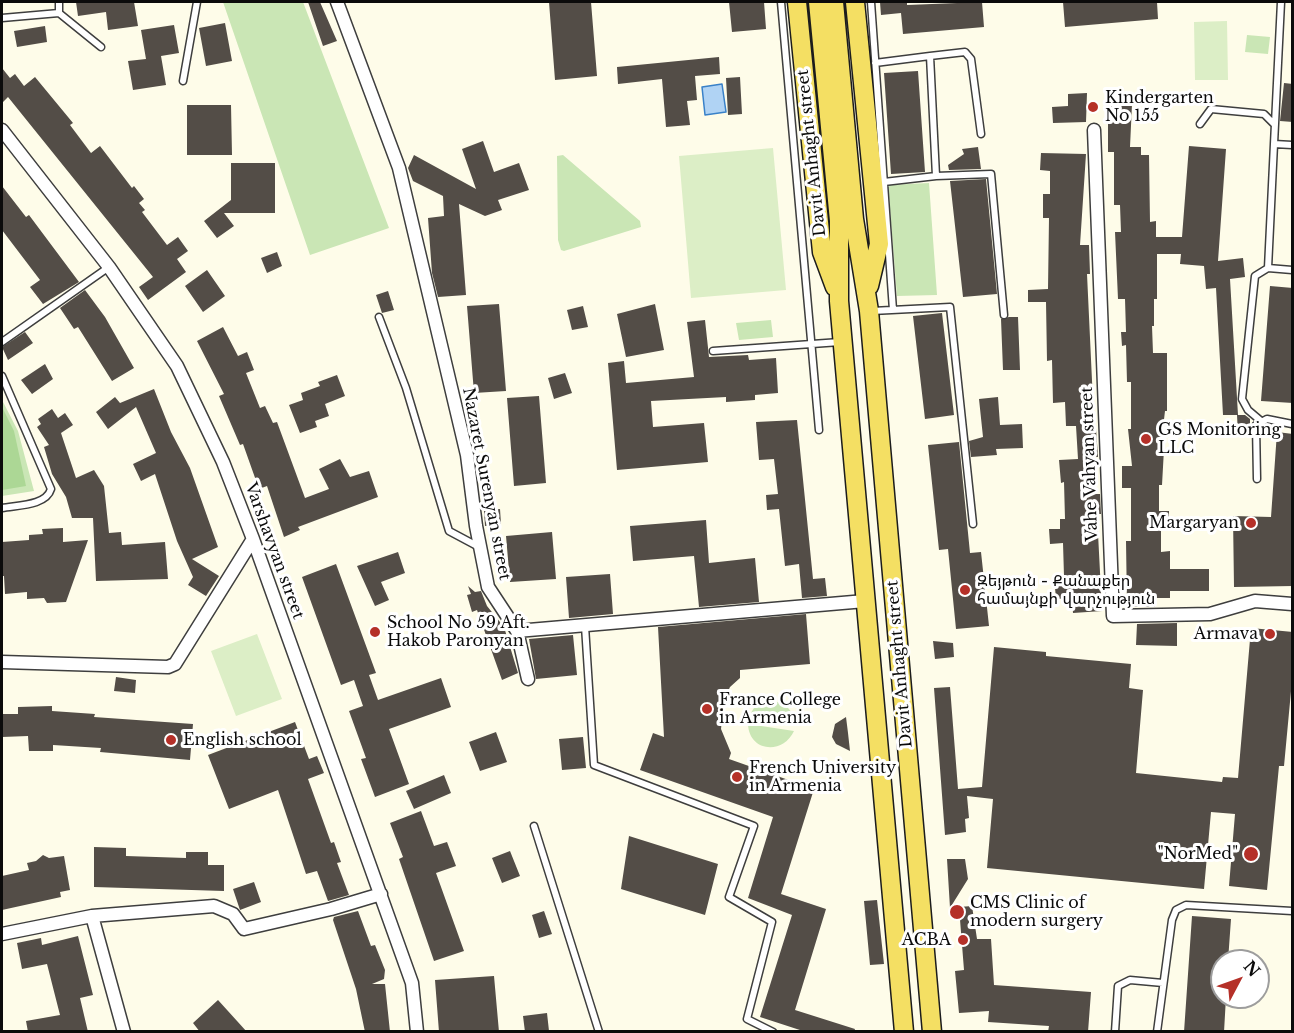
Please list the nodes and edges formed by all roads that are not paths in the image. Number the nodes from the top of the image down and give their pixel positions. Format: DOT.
graph roads {
  1 [pos="59,2"];
  2 [pos="197,2"];
  3 [pos="337,2"];
  4 [pos="781,2"];
  5 [pos="798,2"];
  6 [pos="818,2"];
  7 [pos="834,2"];
  8 [pos="855,2"];
  9 [pos="871,2"];
  10 [pos="1281,2"];
  11 [pos="59,13"];
  12 [pos="2,18"];
  13 [pos="101,47"];
  14 [pos="930,56"];
  15 [pos="875,63"];
  16 [pos="183,81"];
  17 [pos="1200,124"];
  18 [pos="1275,125"];
  19 [pos="2,130"];
  20 [pos="1094,130"];
  21 [pos="981,134"];
  22 [pos="1274,144"];
  23 [pos="1293,145"];
  24 [pos="936,176"];
  25 [pos="884,182"];
  26 [pos="109,267"];
  27 [pos="1268,268"];
  28 [pos="1293,270"];
  29 [pos="839,301"];
  30 [pos="868,304"];
  31 [pos="893,310"];
  32 [pos="1004,315"];
  33 [pos="379,317"];
  34 [pos="844,341"];
  35 [pos="2,342"];
  36 [pos="812,343"];
  37 [pos="713,351"];
  38 [pos="2,376"];
  39 [pos="1261,421"];
  40 [pos="1293,424"];
  41 [pos="819,430"];
  42 [pos="1257,479"];
  43 [pos="2,508"];
  44 [pos="973,524"];
  45 [pos="253,539"];
  46 [pos="480,548"];
  47 [pos="866,602"];
  48 [pos="1293,604"];
  49 [pos="585,626"];
  50 [pos="517,631"];
  51 [pos="2,662"];
  52 [pos="528,679"];
  53 [pos="534,826"];
  54 [pos="381,894"];
  55 [pos="1293,911"];
  56 [pos="92,916"];
  57 [pos="2,934"];
  58 [pos="1163,983"];
  59 [pos="124,1032"];
  60 [pos="417,1032"];
  61 [pos="599,1032"];
  62 [pos="773,1032"];
  63 [pos="904,1032"];
  64 [pos="932,1032"];
  65 [pos="1115,1032"];
  66 [pos="1157,1032"];
  1 -- 11 [label="lane"];
  2 -- 16 [label="lane"];
  3 -- 46 [label="street, Nazaret Surenyan street"];
  4 -- 36 [label="lane"];
  5 -- 29 [label="main road, Davit Anhaght street"];
  6 -- 29 [label="main road, Davit Anhaght street"];
  7 -- 30 [label="main road, Davit Anhaght street"];
  8 -- 30 [label="main road, Davit Anhaght street"];
  9 -- 15 [label="lane"];
  10 -- 18 [label="lane"];
  11 -- 12 [label="lane"];
  11 -- 13 [label="lane"];
  14 -- 15 [label="lane"];
  14 -- 21 [label="lane"];
  14 -- 24 [label="lane"];
  15 -- 25 [label="lane"];
  17 -- 18 [label="lane"];
  18 -- 22 [label="lane"];
  19 -- 26 [label="street, Varshavyan street"];
  20 -- 48 [label="street, Vahe Vahyan street"];
  22 -- 23 [label="lane"];
  22 -- 27 [label="lane"];
  24 -- 25 [label="lane"];
  24 -- 32 [label="lane"];
  25 -- 31 [label="lane"];
  26 -- 35 [label="lane"];
  26 -- 45 [label="street, Varshavyan street"];
  27 -- 28 [label="lane"];
  27 -- 39 [label="lane"];
  29 -- 34 [label="main road, Davit Anhaght street"];
  30 -- 31 [label="lane"];
  30 -- 64 [label="main road, Davit Anhaght street"];
  31 -- 44 [label="lane"];
  33 -- 46 [label="lane"];
  34 -- 36 [label="lane"];
  34 -- 47 [label="main road, Davit Anhaght street"];
  36 -- 37 [label="lane"];
  36 -- 41 [label="lane"];
  38 -- 43 [label="lane"];
  39 -- 40 [label="lane"];
  39 -- 42 [label="lane"];
  45 -- 51 [label="street"];
  45 -- 54 [label="street, Varshavyan street"];
  46 -- 50 [label="street, Nazaret Surenyan street"];
  47 -- 49 [label="street"];
  47 -- 63 [label="main road, Davit Anhaght street"];
  49 -- 50 [label="street"];
  49 -- 62 [label="lane"];
  50 -- 52 [label="street"];
  53 -- 61 [label="lane"];
  54 -- 56 [label="street"];
  54 -- 60 [label="street, Varshavyan street"];
  55 -- 58 [label="lane"];
  56 -- 57 [label="street"];
  56 -- 59 [label="street"];
  58 -- 65 [label="lane"];
  58 -- 66 [label="lane"];
}
